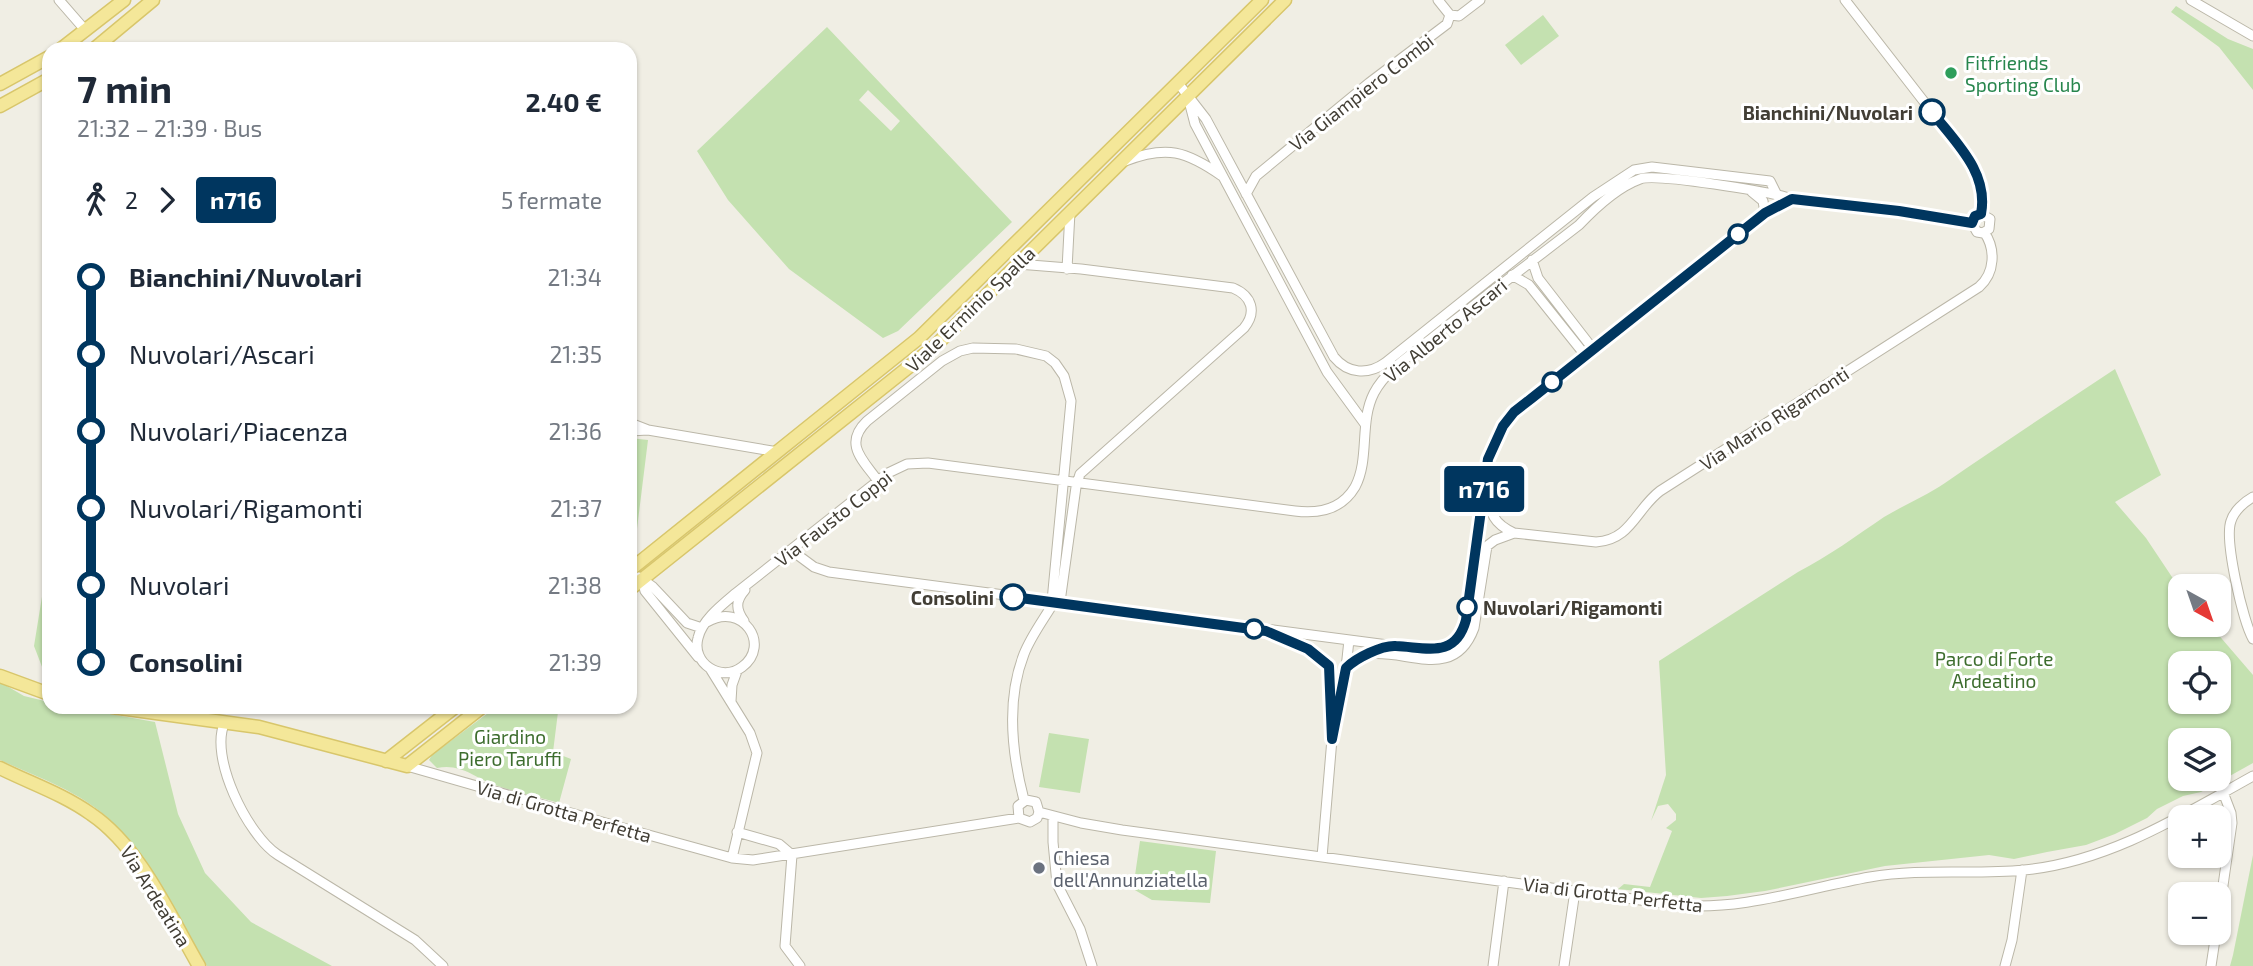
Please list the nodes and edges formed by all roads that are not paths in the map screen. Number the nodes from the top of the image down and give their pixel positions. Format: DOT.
graph roads {
  1 [pos="59,0"];
  2 [pos="124,0"];
  3 [pos="153,0"];
  4 [pos="1262,0"];
  5 [pos="1285,0"];
  6 [pos="1438,0"];
  7 [pos="1480,0"];
  8 [pos="1845,0"];
  9 [pos="2191,0"];
  10 [pos="1450,15"];
  11 [pos="86,31"];
  12 [pos="2253,36"];
  13 [pos="71,42"];
  14 [pos="102,42"];
  15 [pos="1203,58"];
  16 [pos="42,61"];
  17 [pos="1214,69"];
  18 [pos="42,83"];
  19 [pos="1178,83"];
  20 [pos="0,84"];
  21 [pos="1188,96"];
  22 [pos="0,106"];
  23 [pos="1120,163"];
  24 [pos="1677,170"];
  25 [pos="1223,177"];
  26 [pos="1675,180"];
  27 [pos="1747,189"];
  28 [pos="1776,193"];
  29 [pos="1246,194"];
  30 [pos="1792,199"];
  31 [pos="1070,212"];
  32 [pos="1765,213"];
  33 [pos="1571,214"];
  34 [pos="1981,214"];
  35 [pos="1972,223"];
  36 [pos="1579,225"];
  37 [pos="1984,232"];
  38 [pos="1532,260"];
  39 [pos="1018,264"];
  40 [pos="1067,269"];
  41 [pos="1512,275"];
  42 [pos="1296,288"];
  43 [pos="1286,294"];
  44 [pos="1449,319"];
  45 [pos="1320,332"];
  46 [pos="1309,338"];
  47 [pos="1589,352"];
  48 [pos="1365,425"];
  49 [pos="637,426"];
  50 [pos="648,430"];
  51 [pos="637,431"];
  52 [pos="783,448"];
  53 [pos="797,456"];
  54 [pos="1485,479"];
  55 [pos="1063,480"];
  56 [pos="878,481"];
  57 [pos="1077,482"];
  58 [pos="2253,497"];
  59 [pos="1514,533"];
  60 [pos="791,550"];
  61 [pos="1479,561"];
  62 [pos="637,563"];
  63 [pos="637,575"];
  64 [pos="758,577"];
  65 [pos="642,580"];
  66 [pos="637,584"];
  67 [pos="1055,602"];
  68 [pos="744,622"];
  69 [pos="705,625"];
  70 [pos="1266,631"];
  71 [pos="2253,639"];
  72 [pos="1349,640"];
  73 [pos="1393,645"];
  74 [pos="1370,653"];
  75 [pos="700,658"];
  76 [pos="1346,668"];
  77 [pos="710,669"];
  78 [pos="737,671"];
  79 [pos="0,676"];
  80 [pos="42,691"];
  81 [pos="731,703"];
  82 [pos="165,714"];
  83 [pos="446,714"];
  84 [pos="473,714"];
  85 [pos="225,722"];
  86 [pos="1332,739"];
  87 [pos="386,761"];
  88 [pos="407,766"];
  89 [pos="0,768"];
  90 [pos="2253,776"];
  91 [pos="2223,792"];
  92 [pos="1024,800"];
  93 [pos="1039,812"];
  94 [pos="1053,816"];
  95 [pos="1019,818"];
  96 [pos="737,832"];
  97 [pos="792,855"];
  98 [pos="1322,857"];
  99 [pos="732,858"];
  100 [pos="2022,870"];
  101 [pos="1504,881"];
  102 [pos="2223,882"];
  103 [pos="1575,891"];
  104 [pos="2214,945"];
  105 [pos="199,966"];
  106 [pos="443,966"];
  107 [pos="800,966"];
  108 [pos="1092,966"];
  109 [pos="1493,966"];
  110 [pos="1564,966"];
  111 [pos="1998,966"];
  112 [pos="2006,966"];
  113 [pos="2211,966"];
  1 -- 11 [label="street"];
  2 -- 11 [label="main road"];
  3 -- 14 [label="main road"];
  4 -- 15 [label="main road, Viale Erminio Spalla"];
  5 -- 17 [label="main road, Viale Erminio Spalla"];
  6 -- 10 [label="street"];
  7 -- 10 [label="street, Via Giampiero Combi"];
  8 -- 34 [label="street"];
  9 -- 12 [label="street"];
  10 -- 29 [label="street, Via Giampiero Combi"];
  11 -- 13 [label="main road"];
  15 -- 17 [label="street"];
  15 -- 19 [label="main road, Viale Erminio Spalla"];
  16 -- 20 [label="main road"];
  17 -- 21 [label="main road, Viale Erminio Spalla"];
  18 -- 22 [label="main road"];
  19 -- 21 [label="street"];
  19 -- 52 [label="main road, Viale Erminio Spalla"];
  21 -- 23 [label="main road, Viale Erminio Spalla"];
  21 -- 25 [label="street"];
  21 -- 29 [label="street"];
  23 -- 25 [label="street"];
  23 -- 31 [label="main road, Viale Erminio Spalla"];
  24 -- 26 [label="street"];
  24 -- 28 [label="street, Via Alberto Ascari"];
  24 -- 33 [label="street, Via Alberto Ascari"];
  25 -- 43 [label="street"];
  26 -- 27 [label="street, Via Alberto Ascari"];
  26 -- 36 [label="street, Via Alberto Ascari"];
  27 -- 28 [label="street, Via Alberto Ascari"];
  27 -- 32 [label="street"];
  28 -- 30 [label="street"];
  29 -- 42 [label="street"];
  30 -- 32 [label="street"];
  30 -- 35 [label="street"];
  31 -- 39 [label="main road, Viale Erminio Spalla"];
  31 -- 40 [label="street"];
  32 -- 47 [label="street"];
  33 -- 36 [label="street"];
  33 -- 44 [label="street, Via Alberto Ascari"];
  34 -- 35 [label="street"];
  34 -- 37 [label="street"];
  35 -- 37 [label="street"];
  36 -- 38 [label="street, Via Alberto Ascari"];
  37 -- 59 [label="street, Via Mario Rigamonti"];
  38 -- 41 [label="street, Via Alberto Ascari"];
  38 -- 47 [label="street"];
  39 -- 40 [label="street"];
  39 -- 53 [label="main road, Viale Erminio Spalla"];
  40 -- 57 [label="street"];
  41 -- 44 [label="street, Via Alberto Ascari"];
  41 -- 47 [label="street"];
  42 -- 43 [label="street"];
  42 -- 45 [label="street"];
  43 -- 46 [label="street"];
  44 -- 45 [label="street, Via Alberto Ascari"];
  44 -- 48 [label="street, Via Alberto Ascari"];
  45 -- 46 [label="street"];
  46 -- 48 [label="street"];
  47 -- 54 [label="street"];
  48 -- 57 [label="street, Via Alberto Ascari"];
  49 -- 50 [label="street"];
  50 -- 51 [label="street"];
  50 -- 52 [label="street"];
  52 -- 53 [label="street"];
  52 -- 62 [label="main road, Viale Erminio Spalla"];
  53 -- 65 [label="main road, Viale Erminio Spalla"];
  54 -- 59 [label="street"];
  54 -- 61 [label="street"];
  55 -- 56 [label="street, Via Fausto Coppi"];
  55 -- 56 [label="street"];
  55 -- 57 [label="street, Via Fausto Coppi"];
  55 -- 67 [label="street"];
  56 -- 60 [label="street, Via Fausto Coppi"];
  57 -- 67 [label="street"];
  58 -- 71 [label="street"];
  59 -- 61 [label="street"];
  60 -- 64 [label="street, Via Fausto Coppi"];
  60 -- 67 [label="street"];
  61 -- 73 [label="street"];
  61 -- 74 [label="street"];
  63 -- 65 [label="street"];
  64 -- 68 [label="street, Via Fausto Coppi"];
  64 -- 69 [label="street, Via Fausto Coppi"];
  65 -- 66 [label="main road, Viale Erminio Spalla"];
  65 -- 69 [label="street"];
  65 -- 75 [label="street"];
  67 -- 70 [label="street"];
  67 -- 92 [label="street"];
  68 -- 69 [label="street"];
  68 -- 78 [label="street"];
  69 -- 75 [label="street"];
  70 -- 72 [label="street"];
  70 -- 86 [label="street"];
  72 -- 73 [label="street"];
  72 -- 76 [label="street"];
  73 -- 74 [label="street"];
  74 -- 76 [label="street"];
  75 -- 77 [label="street"];
  76 -- 86 [label="street"];
  77 -- 78 [label="street"];
  77 -- 81 [label="street"];
  78 -- 81 [label="street"];
  79 -- 80 [label="main road"];
  81 -- 96 [label="street"];
  82 -- 85 [label="main road, Via di Grotta Perfetta"];
  83 -- 87 [label="main road"];
  84 -- 88 [label="main road"];
  85 -- 87 [label="main road, Via di Grotta Perfetta"];
  85 -- 106 [label="street"];
  86 -- 98 [label="street"];
  87 -- 88 [label="main road, Via di Grotta Perfetta"];
  88 -- 99 [label="street, Via di Grotta Perfetta"];
  89 -- 105 [label="main road, Via Ardeatina"];
  90 -- 91 [label="street, Via di Grotta Perfetta"];
  91 -- 100 [label="street, Via di Grotta Perfetta"];
  91 -- 102 [label="street"];
  92 -- 93 [label="street, Via di Grotta Perfetta"];
  92 -- 95 [label="street"];
  93 -- 94 [label="street, Via di Grotta Perfetta"];
  93 -- 95 [label="street, Via di Grotta Perfetta"];
  94 -- 98 [label="street, Via di Grotta Perfetta"];
  94 -- 108 [label="street"];
  95 -- 97 [label="street, Via di Grotta Perfetta"];
  96 -- 97 [label="street"];
  96 -- 99 [label="street"];
  97 -- 99 [label="street, Via di Grotta Perfetta"];
  97 -- 107 [label="street"];
  98 -- 101 [label="street, Via di Grotta Perfetta"];
  100 -- 103 [label="street, Via di Grotta Perfetta"];
  100 -- 112 [label="street"];
  101 -- 103 [label="street, Via di Grotta Perfetta"];
  101 -- 109 [label="street"];
  103 -- 110 [label="street"];
  104 -- 113 [label="street"];
  111 -- 112 [label="street"];
}
